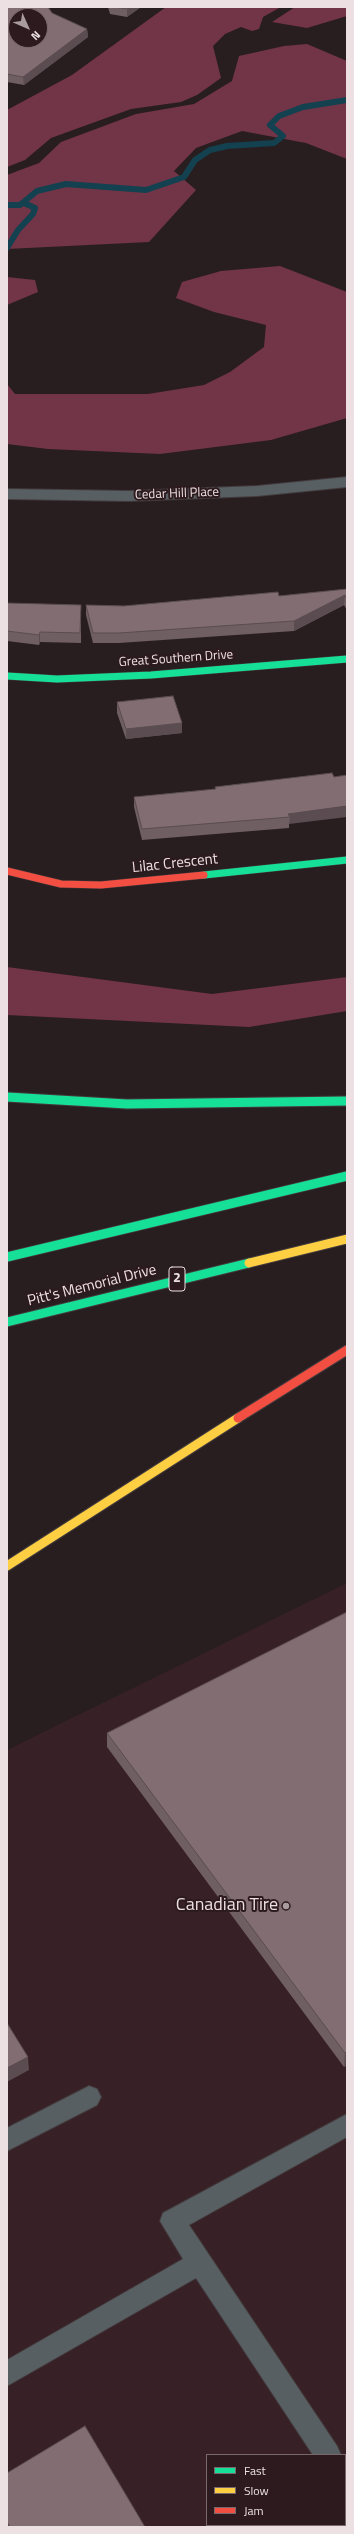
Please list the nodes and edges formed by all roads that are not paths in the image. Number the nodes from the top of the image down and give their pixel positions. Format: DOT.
graph roads {
  1 [pos="347,482"];
  2 [pos="7,494"];
  3 [pos="347,659"];
  4 [pos="7,676"];
  5 [pos="347,860"];
  6 [pos="7,871"];
  7 [pos="7,1097"];
  8 [pos="347,1101"];
  9 [pos="347,1176"];
  10 [pos="347,1239"];
  11 [pos="7,1257"];
  12 [pos="7,1322"];
  13 [pos="347,1350"];
  14 [pos="7,1566"];
  15 [pos="89,2097"];
  16 [pos="347,2126"];
  17 [pos="7,2140"];
  18 [pos="200,2262"];
  19 [pos="7,2374"];
  20 [pos="327,2454"];
  1 -- 2 [label="street, Cedar Hill Place"];
  3 -- 4 [label="main road, Great Southern Drive"];
  5 -- 6 [label="main road, Lilac Crescent"];
  7 -- 8 [label="main road"];
  9 -- 11 [label="main road"];
  10 -- 12 [label="main road, Pitt's Memorial Drive / 2"];
  13 -- 14 [label="main road"];
  15 -- 17 [label="lane"];
  16 -- 18 [label="lane"];
  18 -- 19 [label="lane"];
  18 -- 20 [label="lane"];
}
